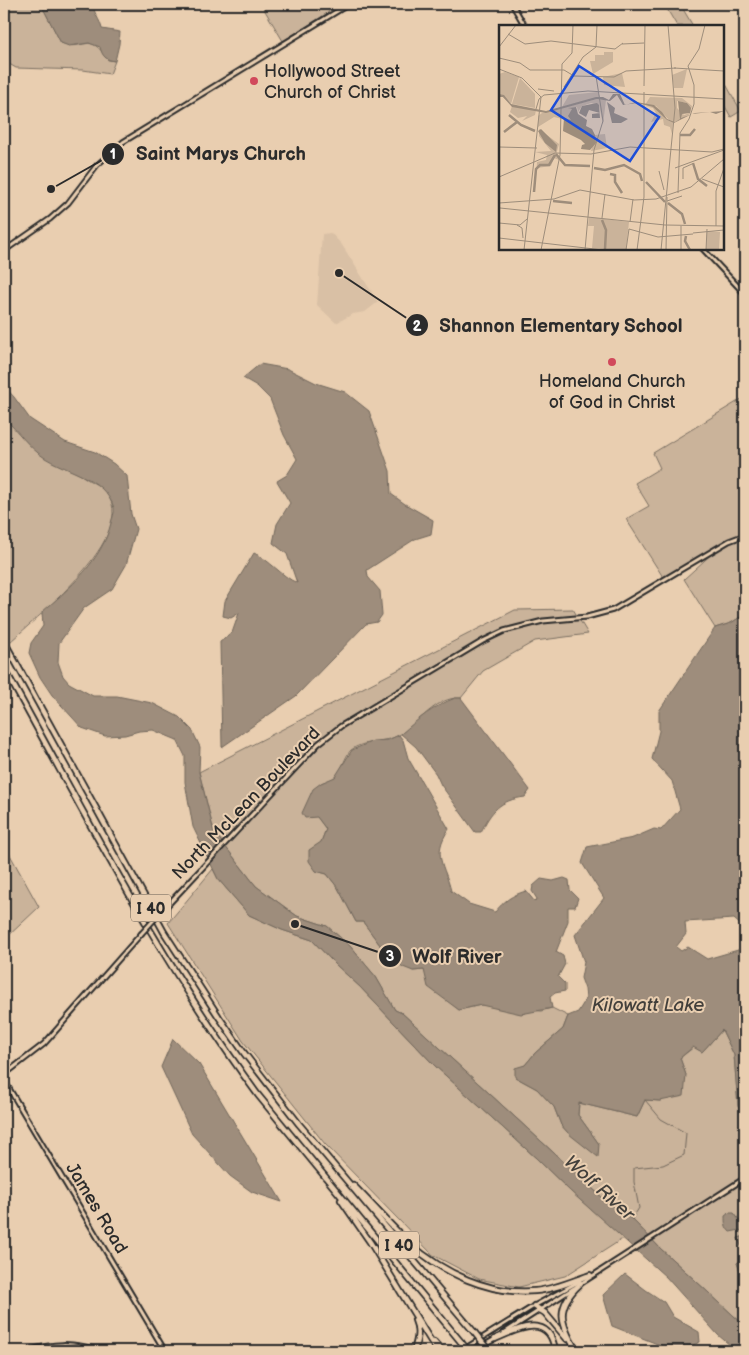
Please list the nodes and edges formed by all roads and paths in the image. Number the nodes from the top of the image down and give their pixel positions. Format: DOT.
graph roads {
  1 [pos="349,4"];
  2 [pos="512,4"];
  3 [pos="524,25"];
  4 [pos="4,250"];
  5 [pos="704,250"];
  6 [pos="745,294"];
  7 [pos="745,535"];
  8 [pos="4,640"];
  9 [pos="4,668"];
  10 [pos="4,1075"];
  11 [pos="4,1080"];
  12 [pos="333,1164"];
  13 [pos="320,1171"];
  14 [pos="745,1178"];
  15 [pos="602,1269"];
  16 [pos="590,1275"];
  17 [pos="580,1284"];
  18 [pos="409,1305"];
  19 [pos="534,1306"];
  20 [pos="541,1310"];
  21 [pos="425,1331"];
  22 [pos="495,1339"];
  23 [pos="576,1350"];
  24 [pos="27,1351"];
  25 [pos="100,1351"];
  26 [pos="165,1351"];
  27 [pos="414,1351"];
  28 [pos="437,1351"];
  29 [pos="442,1351"];
  30 [pos="461,1351"];
  31 [pos="468,1351"];
  32 [pos="474,1351"];
  33 [pos="489,1351"];
  34 [pos="555,1351"];
  1 -- 4 [label="main road"];
  2 -- 3 [label="main road"];
  5 -- 6 [label="main road"];
  7 -- 10 [label="main road, North McLean Boulevard, bridge"];
  8 -- 12 [label="highway, I 40"];
  9 -- 13 [label="highway, I 40"];
  11 -- 26 [label="main road, James Road"];
  12 -- 16 [label="highway"];
  12 -- 33 [label="highway, I 40, bridge"];
  13 -- 18 [label="highway"];
  13 -- 31 [label="highway, I 40, bridge"];
  14 -- 15 [label="main road"];
  15 -- 16 [label="main road"];
  15 -- 17 [label="main road"];
  16 -- 19 [label="main road"];
  17 -- 20 [label="main road"];
  17 -- 23 [label="highway"];
  18 -- 21 [label="highway"];
  18 -- 27 [label="highway"];
  19 -- 20 [label="highway"];
  19 -- 30 [label="main road"];
  20 -- 22 [label="main road"];
  20 -- 23 [label="highway"];
  21 -- 28 [label="highway"];
  21 -- 29 [label="highway"];
  22 -- 32 [label="main road"];
  22 -- 34 [label="highway"];
  24 -- 25 [label="main road"];
}
